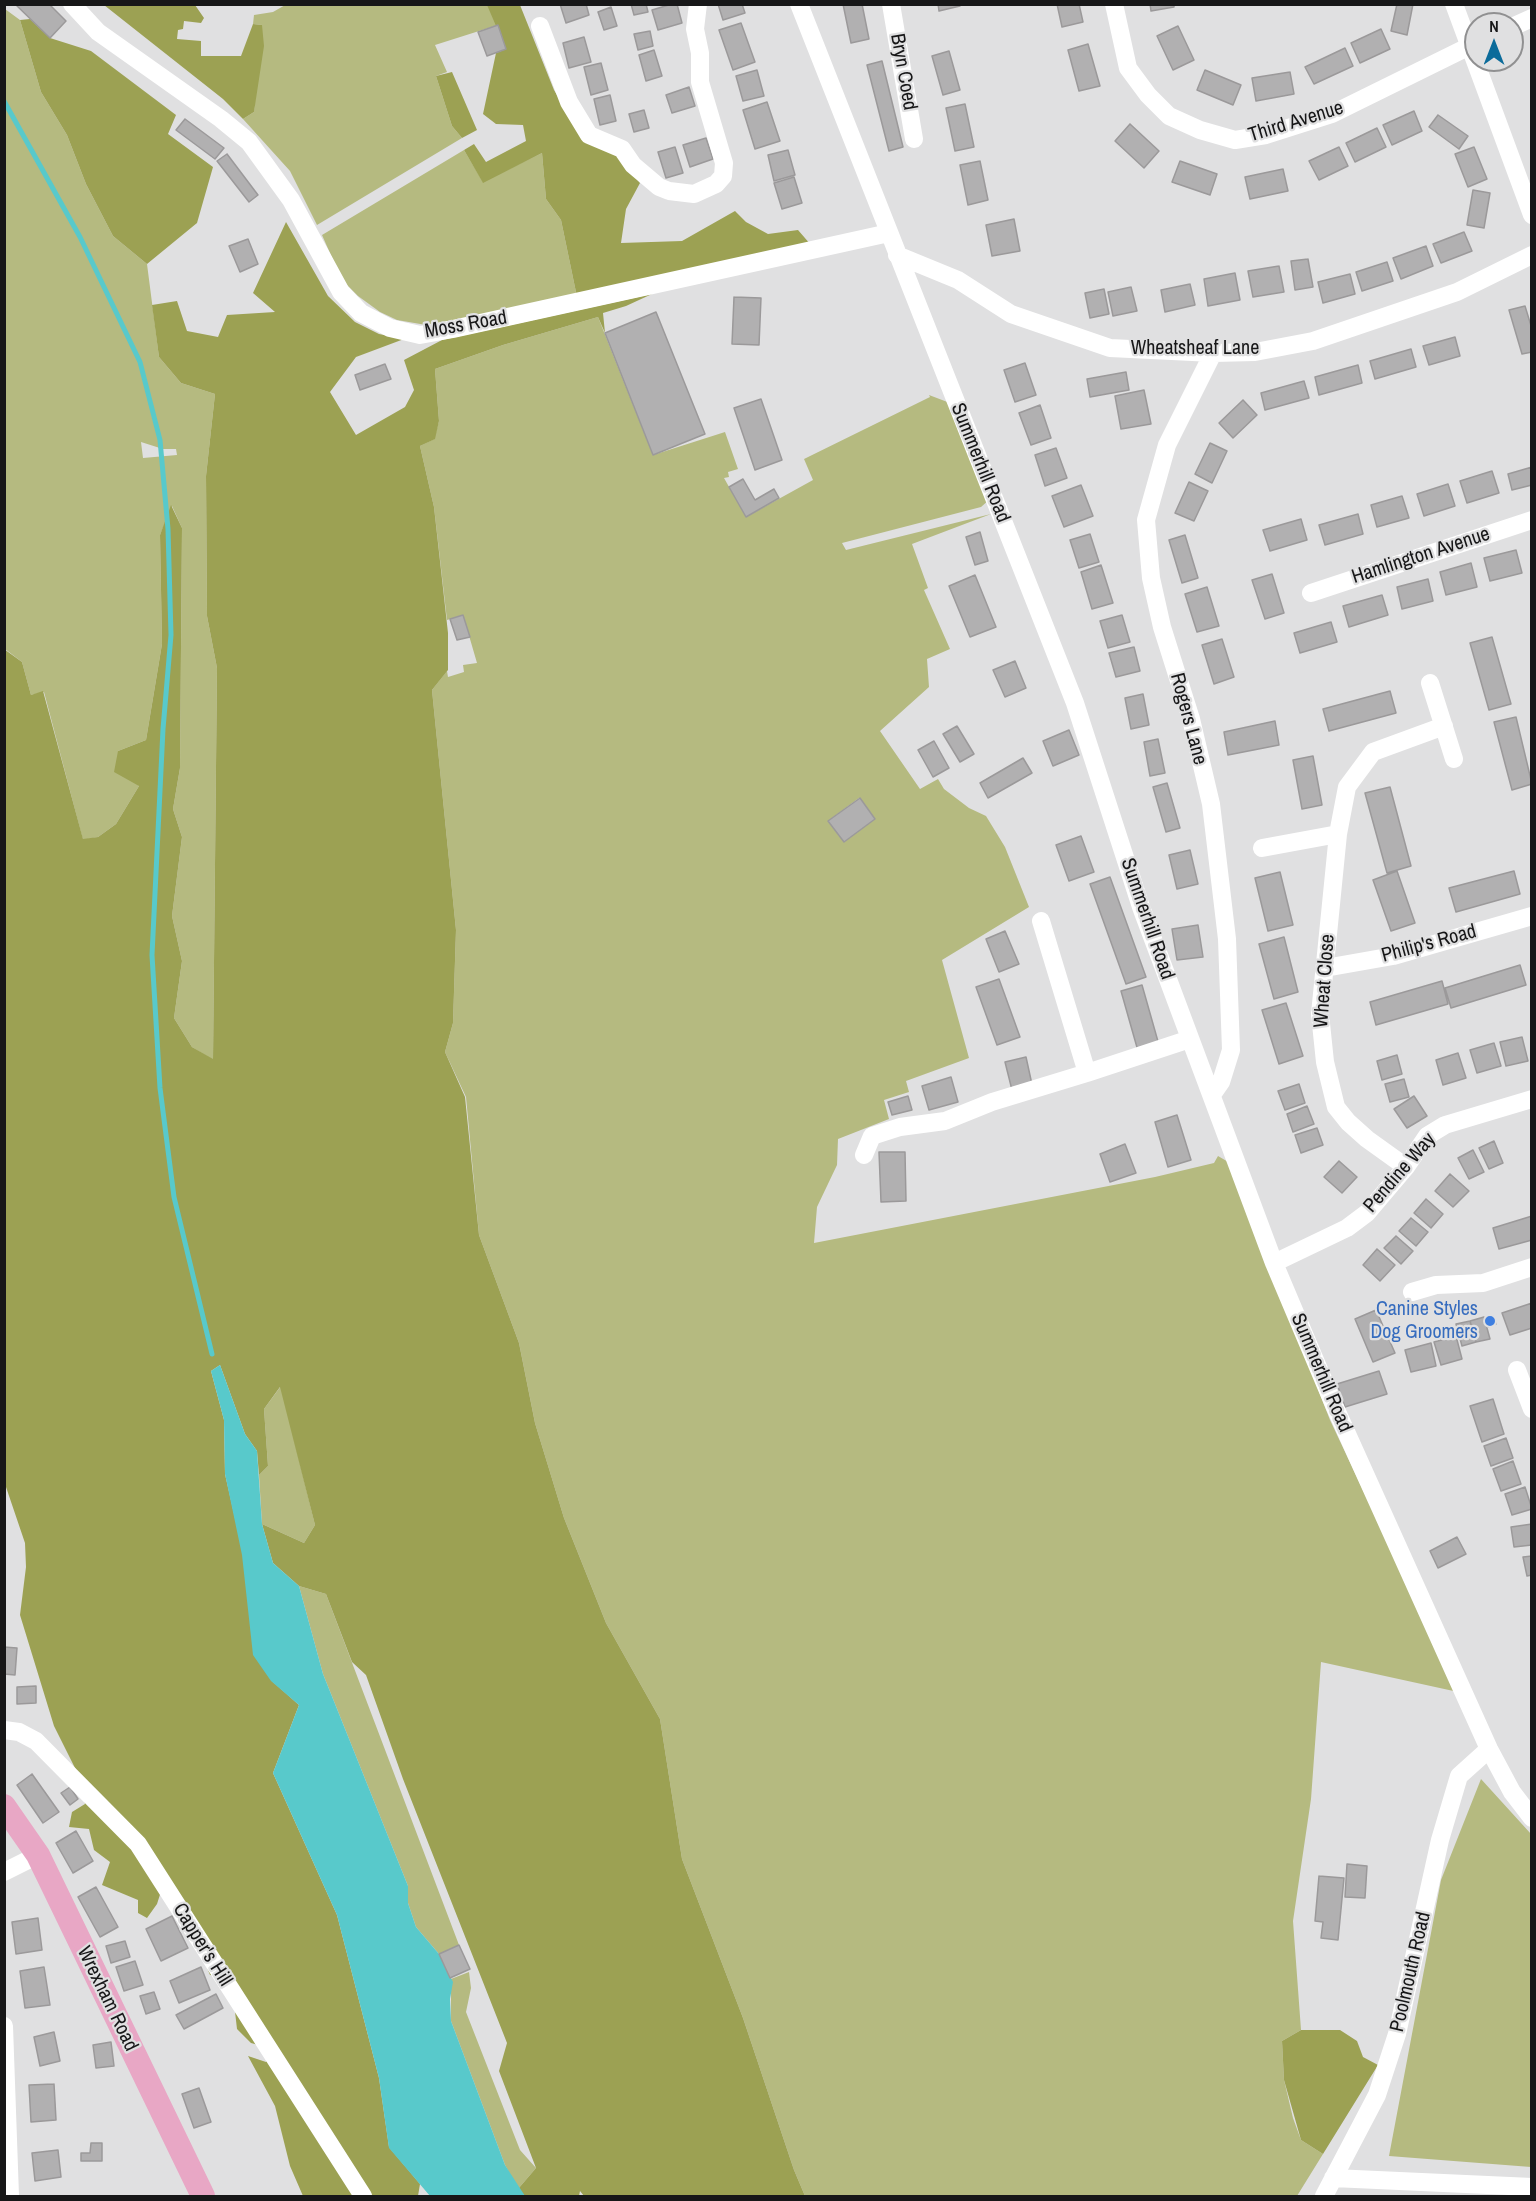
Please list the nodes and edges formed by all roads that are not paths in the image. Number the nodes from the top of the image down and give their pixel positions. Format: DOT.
graph roads {
  1 [pos="72,4"];
  2 [pos="698,4"];
  3 [pos="800,4"];
  4 [pos="891,4"];
  5 [pos="1114,4"];
  6 [pos="1454,4"];
  7 [pos="1464,25"];
  8 [pos="540,26"];
  9 [pos="1464,48"];
  10 [pos="1483,72"];
  11 [pos="914,139"];
  12 [pos="1532,215"];
  13 [pos="889,233"];
  14 [pos="897,255"];
  15 [pos="1532,255"];
  16 [pos="1213,353"];
  17 [pos="1532,520"];
  18 [pos="1311,593"];
  19 [pos="1430,683"];
  20 [pos="1444,726"];
  21 [pos="1454,759"];
  22 [pos="1338,834"];
  23 [pos="1262,848"];
  24 [pos="1532,916"];
  25 [pos="1041,921"];
  26 [pos="1325,968"];
  27 [pos="1190,1039"];
  28 [pos="1087,1073"];
  29 [pos="1212,1095"];
  30 [pos="1532,1099"];
  31 [pos="864,1155"];
  32 [pos="1406,1167"];
  33 [pos="1274,1263"];
  34 [pos="1532,1267"];
  35 [pos="1412,1292"];
  36 [pos="1517,1370"];
  37 [pos="1532,1409"];
  38 [pos="4,1730"];
  39 [pos="1489,1749"];
  40 [pos="4,1806"];
  41 [pos="1532,1818"];
  42 [pos="38,1855"];
  43 [pos="4,1872"];
  44 [pos="4,2026"];
  45 [pos="1333,2178"];
  46 [pos="1532,2187"];
  47 [pos="10,2196"];
  48 [pos="203,2196"];
  49 [pos="363,2196"];
  50 [pos="1324,2196"];
  1 -- 13 [label="street, Moss Road"];
  2 -- 8 [label="street"];
  3 -- 13 [label="street, Summerhill Road"];
  4 -- 11 [label="street, Bryn Coed"];
  5 -- 9 [label="street, Third Avenue"];
  6 -- 7 [label="street"];
  10 -- 12 [label="street"];
  13 -- 14 [label="street, Summerhill Road"];
  14 -- 16 [label="street, Wheatsheaf Lane"];
  14 -- 27 [label="street, Summerhill Road"];
  15 -- 16 [label="street, Wheatsheaf Lane"];
  16 -- 29 [label="street, Rogers Lane"];
  17 -- 18 [label="street, Hamlington Avenue"];
  19 -- 20 [label="street"];
  20 -- 21 [label="street"];
  20 -- 22 [label="street, Wheat Close"];
  22 -- 23 [label="street"];
  22 -- 26 [label="street, Wheat Close"];
  24 -- 26 [label="street, Philip's Road"];
  25 -- 28 [label="street"];
  26 -- 32 [label="street, Wheat Close"];
  27 -- 28 [label="street"];
  27 -- 29 [label="street, Summerhill Road"];
  28 -- 31 [label="street"];
  29 -- 33 [label="street, Summerhill Road"];
  30 -- 32 [label="street, Pendine Way"];
  32 -- 33 [label="street, Pendine Way"];
  33 -- 39 [label="street, Summerhill Road"];
  34 -- 35 [label="street"];
  36 -- 37 [label="street"];
  38 -- 49 [label="street, Capper's Hill"];
  39 -- 41 [label="street, Summerhill Road"];
  39 -- 45 [label="street, Poolmouth Road"];
  40 -- 42 [label="main road, Wrexham Road"];
  42 -- 43 [label="street"];
  42 -- 48 [label="main road, Wrexham Road"];
  44 -- 47 [label="street"];
  45 -- 46 [label="street"];
  45 -- 50 [label="street, Poolmouth Road"];
}
